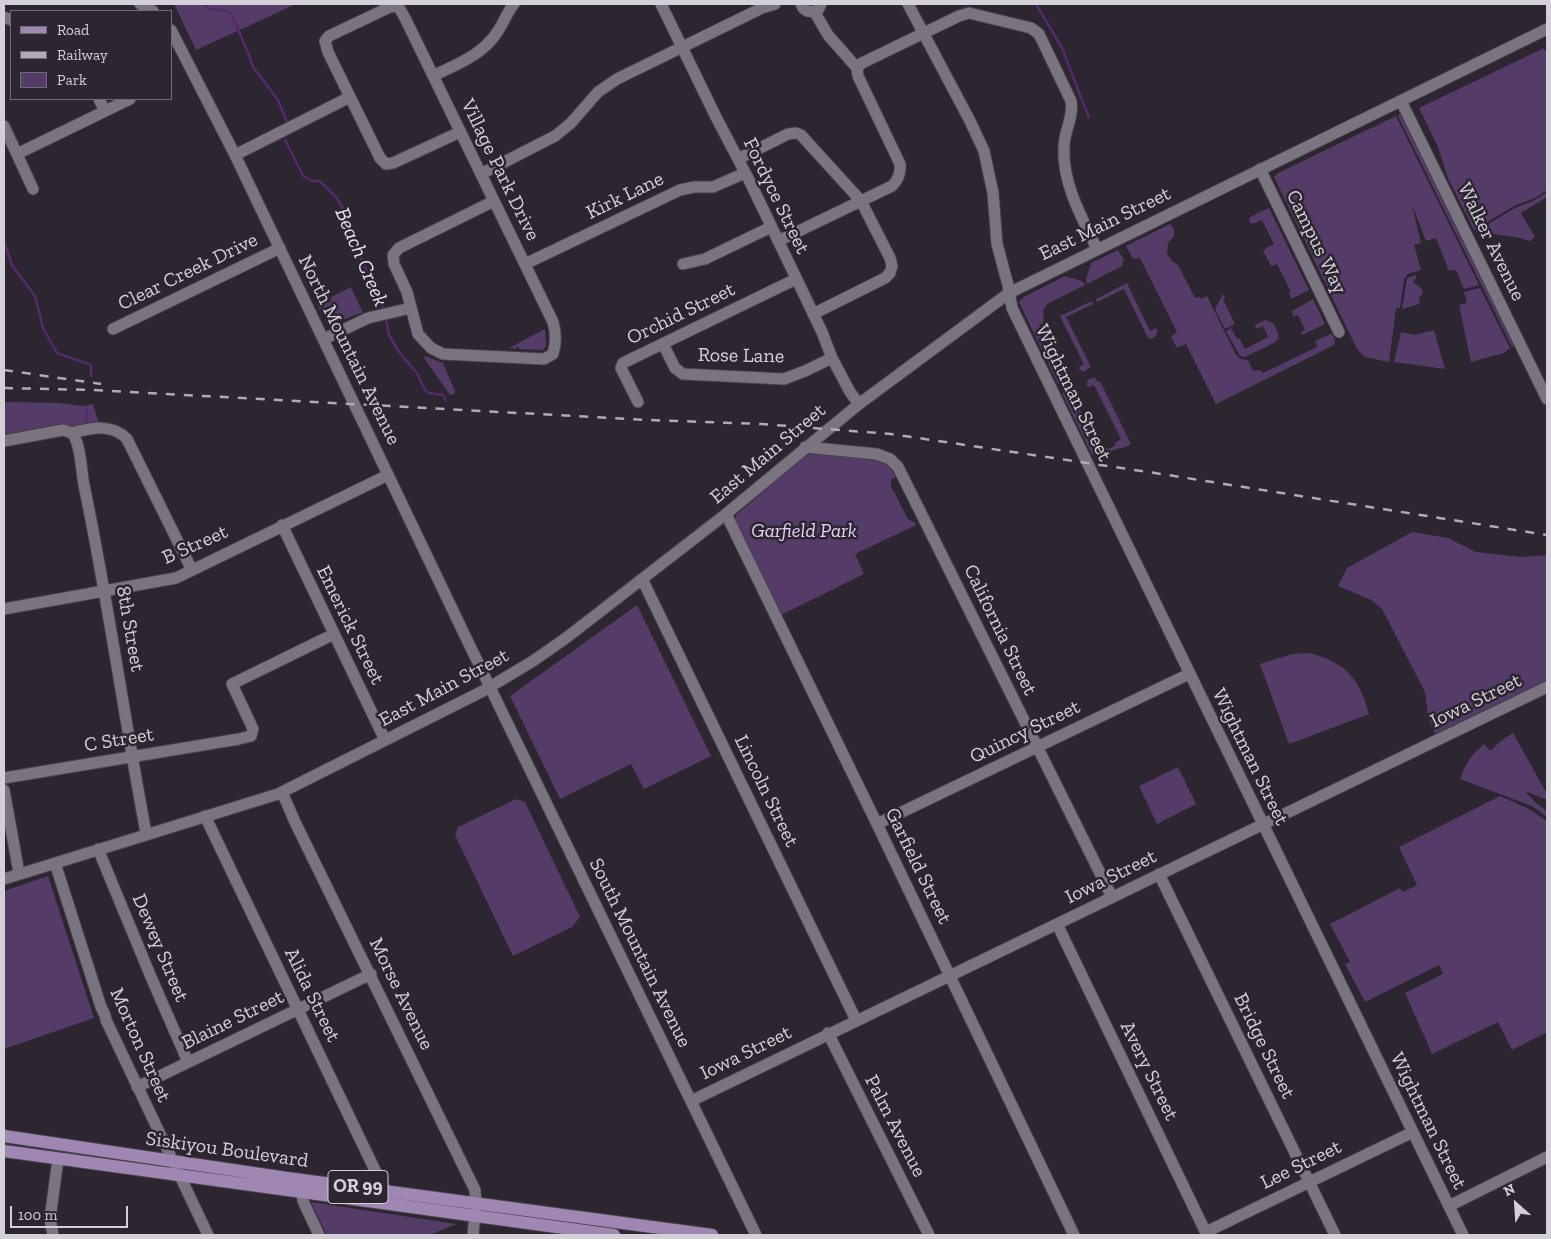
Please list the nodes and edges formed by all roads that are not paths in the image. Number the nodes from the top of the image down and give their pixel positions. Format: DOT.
graph roads {
  1 [pos="140,4"];
  2 [pos="514,4"];
  3 [pos="661,4"];
  4 [pos="775,4"];
  5 [pos="801,4"];
  6 [pos="908,4"];
  7 [pos="818,8"];
  8 [pos="969,8"];
  9 [pos="151,10"];
  10 [pos="1547,29"];
  11 [pos="172,32"];
  12 [pos="924,33"];
  13 [pos="682,48"];
  14 [pos="857,68"];
  15 [pos="434,76"];
  16 [pos="350,97"];
  17 [pos="100,100"];
  18 [pos="128,100"];
  19 [pos="1401,101"];
  20 [pos="105,111"];
  21 [pos="4,126"];
  22 [pos="460,132"];
  23 [pos="17,154"];
  24 [pos="234,155"];
  25 [pos="738,159"];
  26 [pos="1260,169"];
  27 [pos="745,173"];
  28 [pos="481,174"];
  29 [pos="33,189"];
  30 [pos="494,201"];
  31 [pos="861,201"];
  32 [pos="771,227"];
  33 [pos="778,241"];
  34 [pos="280,248"];
  35 [pos="1097,249"];
  36 [pos="525,264"];
  37 [pos="683,264"];
  38 [pos="796,279"];
  39 [pos="1009,293"];
  40 [pos="411,308"];
  41 [pos="813,314"];
  42 [pos="112,329"];
  43 [pos="1339,332"];
  44 [pos="324,339"];
  45 [pos="663,344"];
  46 [pos="832,358"];
  47 [pos="1547,399"];
  48 [pos="638,402"];
  49 [pos="859,404"];
  50 [pos="72,433"];
  51 [pos="4,441"];
  52 [pos="805,447"];
  53 [pos="388,475"];
  54 [pos="726,514"];
  55 [pos="282,525"];
  56 [pos="192,570"];
  57 [pos="642,579"];
  58 [pos="104,592"];
  59 [pos="4,609"];
  60 [pos="334,634"];
  61 [pos="1189,674"];
  62 [pos="490,687"];
  63 [pos="1547,687"];
  64 [pos="385,740"];
  65 [pos="1037,747"];
  66 [pos="132,757"];
  67 [pos="4,778"];
  68 [pos="4,790"];
  69 [pos="282,792"];
  70 [pos="205,816"];
  71 [pos="877,824"];
  72 [pos="1262,824"];
  73 [pos="146,833"];
  74 [pos="98,848"];
  75 [pos="54,862"];
  76 [pos="19,874"];
  77 [pos="1159,874"];
  78 [pos="4,879"];
  79 [pos="1112,897"];
  80 [pos="1057,924"];
  81 [pos="371,974"];
  82 [pos="949,975"];
  83 [pos="298,1009"];
  84 [pos="856,1020"];
  85 [pos="828,1033"];
  86 [pos="188,1062"];
  87 [pos="137,1087"];
  88 [pos="691,1101"];
  89 [pos="1413,1132"];
  90 [pos="4,1136"];
  91 [pos="4,1152"];
  92 [pos="1547,1157"];
  93 [pos="58,1159"];
  94 [pos="172,1161"];
  95 [pos="179,1175"];
  96 [pos="1310,1182"];
  97 [pos="385,1191"];
  98 [pos="302,1192"];
  99 [pos="476,1202"];
  100 [pos="1449,1206"];
  101 [pos="475,1216"];
  102 [pos="1207,1234"];
  103 [pos="53,1235"];
  104 [pos="208,1235"];
  105 [pos="319,1235"];
  106 [pos="472,1235"];
  107 [pos="614,1235"];
  108 [pos="712,1235"];
  109 [pos="756,1235"];
  110 [pos="929,1235"];
  111 [pos="1074,1235"];
  112 [pos="1335,1235"];
  113 [pos="1463,1235"];
  1 -- 9 [label="street"];
  2 -- 15 [label="street"];
  3 -- 13 [label="street, Fordyce Street"];
  4 -- 13 [label="street"];
  5 -- 7 [label="street"];
  6 -- 12 [label="street, Wightman Street"];
  7 -- 14 [label="street"];
  8 -- 12 [label="street"];
  8 -- 35 [label="street"];
  10 -- 19 [label="street, East Main Street"];
  11 -- 24 [label="street, North Mountain Avenue"];
  12 -- 14 [label="street"];
  12 -- 39 [label="street, Wightman Street"];
  13 -- 25 [label="street, Fordyce Street"];
  13 -- 28 [label="street"];
  14 -- 31 [label="street"];
  15 -- 16 [label="street, Village Park Drive"];
  15 -- 22 [label="street, Village Park Drive"];
  16 -- 22 [label="street"];
  16 -- 24 [label="street"];
  17 -- 20 [label="street"];
  18 -- 20 [label="street"];
  19 -- 26 [label="street, East Main Street"];
  19 -- 47 [label="street, Walker Avenue"];
  20 -- 23 [label="street"];
  21 -- 23 [label="street"];
  22 -- 28 [label="street, Village Park Drive"];
  23 -- 29 [label="street"];
  24 -- 34 [label="street, North Mountain Avenue"];
  25 -- 27 [label="street, Fordyce Street"];
  25 -- 31 [label="street"];
  26 -- 35 [label="street, East Main Street"];
  26 -- 43 [label="street, Campus Way"];
  27 -- 32 [label="street, Fordyce Street"];
  27 -- 36 [label="street, Kirk Lane"];
  28 -- 30 [label="street, Village Park Drive"];
  30 -- 36 [label="street, Village Park Drive"];
  30 -- 40 [label="street"];
  31 -- 33 [label="street"];
  31 -- 41 [label="street"];
  32 -- 33 [label="street, Fordyce Street"];
  32 -- 37 [label="street"];
  33 -- 38 [label="street, Fordyce Street"];
  34 -- 42 [label="street, Clear Creek Drive"];
  34 -- 44 [label="street, North Mountain Avenue"];
  35 -- 39 [label="street, East Main Street"];
  36 -- 40 [label="street, Village Park Drive"];
  38 -- 41 [label="street, Fordyce Street"];
  38 -- 45 [label="street, Orchid Street"];
  39 -- 49 [label="street, East Main Street"];
  39 -- 61 [label="street, Wightman Street"];
  40 -- 44 [label="street"];
  41 -- 46 [label="street, Fordyce Street"];
  44 -- 53 [label="street, North Mountain Avenue"];
  45 -- 46 [label="street, Rose Lane"];
  45 -- 48 [label="street, Orchid Street"];
  46 -- 49 [label="street, Fordyce Street"];
  49 -- 52 [label="street, East Main Street"];
  50 -- 51 [label="street"];
  50 -- 56 [label="street"];
  50 -- 58 [label="street, 8th Street"];
  52 -- 54 [label="street, East Main Street"];
  52 -- 65 [label="street, California Street"];
  53 -- 55 [label="street, B Street"];
  53 -- 62 [label="street, North Mountain Avenue"];
  54 -- 57 [label="street, East Main Street"];
  54 -- 71 [label="street, Garfield Street"];
  55 -- 56 [label="street, B Street"];
  55 -- 60 [label="street, Emerick Street"];
  56 -- 58 [label="street, B Street"];
  57 -- 62 [label="street, East Main Street"];
  57 -- 84 [label="street, Lincoln Street"];
  58 -- 59 [label="street, B Street"];
  58 -- 66 [label="street, 8th Street"];
  60 -- 64 [label="street, Emerick Street"];
  60 -- 66 [label="street, C Street"];
  61 -- 65 [label="street, Quincy Street"];
  61 -- 72 [label="street, Wightman Street"];
  62 -- 64 [label="street, East Main Street"];
  62 -- 88 [label="street, South Mountain Avenue"];
  63 -- 72 [label="street, Iowa Street"];
  64 -- 69 [label="street, East Main Street"];
  65 -- 71 [label="street, Quincy Street"];
  65 -- 79 [label="street, California Street"];
  66 -- 67 [label="street, C Street"];
  66 -- 73 [label="street, 8th Street"];
  68 -- 76 [label="street"];
  69 -- 70 [label="street, East Main Street"];
  69 -- 81 [label="street, Morse Avenue"];
  70 -- 73 [label="street, East Main Street"];
  70 -- 83 [label="street, Alida Street"];
  71 -- 82 [label="street, Garfield Street"];
  72 -- 77 [label="street, Iowa Street"];
  72 -- 89 [label="street, Wightman Street"];
  73 -- 74 [label="street, East Main Street"];
  74 -- 75 [label="street, East Main Street"];
  74 -- 86 [label="street, Dewey Street"];
  75 -- 76 [label="street, East Main Street"];
  75 -- 87 [label="street, Morton Street"];
  76 -- 78 [label="street, East Main Street"];
  77 -- 79 [label="street, Iowa Street"];
  77 -- 96 [label="street, Bridge Street"];
  79 -- 80 [label="street, Iowa Street"];
  80 -- 82 [label="street, Iowa Street"];
  80 -- 102 [label="street, Avery Street"];
  81 -- 83 [label="street, Blaine Street"];
  81 -- 99 [label="street, Morse Avenue"];
  82 -- 84 [label="street, Iowa Street"];
  82 -- 111 [label="street, Garfield Street"];
  83 -- 86 [label="street, Blaine Street"];
  83 -- 97 [label="street, Alida Street"];
  84 -- 85 [label="street, Iowa Street"];
  85 -- 88 [label="street, Iowa Street"];
  85 -- 110 [label="street, Palm Avenue"];
  86 -- 87 [label="street, Blaine Street"];
  87 -- 94 [label="street, Morton Street"];
  88 -- 109 [label="street, South Mountain Avenue"];
  89 -- 96 [label="street, Lee Street"];
  89 -- 100 [label="street, Wightman Street"];
  90 -- 94 [label="main road, Siskiyou Boulevard / OR 99"];
  91 -- 93 [label="main road, Siskiyou Boulevard / OR 99"];
  92 -- 100 [label="street"];
  93 -- 95 [label="main road, Siskiyou Boulevard / OR 99"];
  93 -- 103 [label="street"];
  94 -- 95 [label="street, Morton Street"];
  94 -- 97 [label="main road, Siskiyou Boulevard / OR 99"];
  95 -- 98 [label="main road, Siskiyou Boulevard / OR 99"];
  95 -- 104 [label="street, Morton Street"];
  96 -- 102 [label="street, Lee Street"];
  96 -- 112 [label="street, Bridge Street"];
  97 -- 99 [label="main road, Siskiyou Boulevard / OR 99"];
  98 -- 101 [label="main road, Siskiyou Boulevard / OR 99"];
  98 -- 105 [label="street"];
  99 -- 101 [label="street, Morse Avenue"];
  99 -- 108 [label="main road, Siskiyou Boulevard / OR 99"];
  100 -- 113 [label="street, Wightman Street"];
  101 -- 106 [label="street, Morse Avenue"];
  101 -- 107 [label="main road, Siskiyou Boulevard / OR 99"];
}
